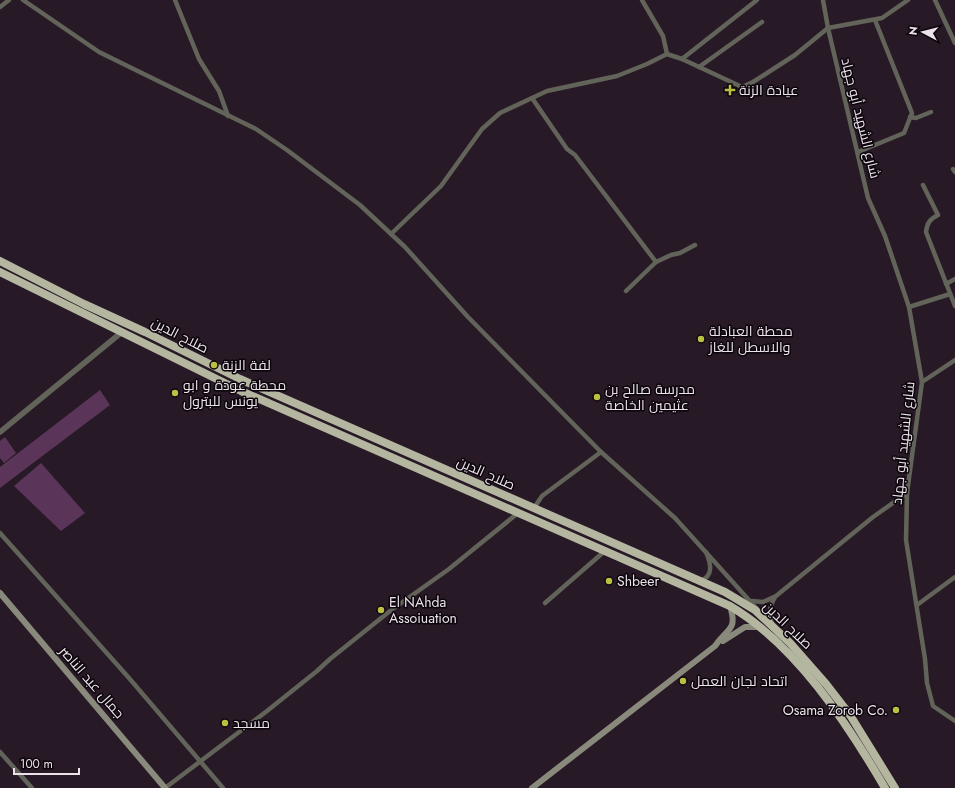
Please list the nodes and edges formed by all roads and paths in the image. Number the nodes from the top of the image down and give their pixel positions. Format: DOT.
graph roads {
  1 [pos="9,0"];
  2 [pos="23,0"];
  3 [pos="175,0"];
  4 [pos="642,0"];
  5 [pos="757,0"];
  6 [pos="823,0"];
  7 [pos="908,0"];
  8 [pos="935,0"];
  9 [pos="0,7"];
  10 [pos="875,20"];
  11 [pos="762,22"];
  12 [pos="828,28"];
  13 [pos="955,43"];
  14 [pos="667,54"];
  15 [pos="682,59"];
  16 [pos="699,67"];
  17 [pos="532,98"];
  18 [pos="931,112"];
  19 [pos="228,116"];
  20 [pos="910,117"];
  21 [pos="858,152"];
  22 [pos="923,185"];
  23 [pos="391,234"];
  24 [pos="695,245"];
  25 [pos="0,262"];
  26 [pos="656,262"];
  27 [pos="0,272"];
  28 [pos="955,279"];
  29 [pos="946,284"];
  30 [pos="626,290"];
  31 [pos="950,294"];
  32 [pos="955,306"];
  33 [pos="909,307"];
  34 [pos="122,332"];
  35 [pos="955,360"];
  36 [pos="922,382"];
  37 [pos="264,389"];
  38 [pos="258,399"];
  39 [pos="0,432"];
  40 [pos="402,450"];
  41 [pos="601,452"];
  42 [pos="396,460"];
  43 [pos="907,493"];
  44 [pos="534,508"];
  45 [pos="519,512"];
  46 [pos="0,533"];
  47 [pos="703,547"];
  48 [pos="606,550"];
  49 [pos="955,577"];
  50 [pos="700,581"];
  51 [pos="0,593"];
  52 [pos="776,596"];
  53 [pos="750,600"];
  54 [pos="545,603"];
  55 [pos="917,605"];
  56 [pos="730,606"];
  57 [pos="762,615"];
  58 [pos="772,624"];
  59 [pos="761,627"];
  60 [pos="715,646"];
  61 [pos="843,705"];
  62 [pos="835,708"];
  63 [pos="955,721"];
  64 [pos="861,730"];
  65 [pos="852,733"];
  66 [pos="0,752"];
  67 [pos="199,761"];
  68 [pos="32,788"];
  69 [pos="165,788"];
  70 [pos="223,788"];
  71 [pos="532,788"];
  72 [pos="885,788"];
  73 [pos="895,788"];
  1 -- 9 [label="street"];
  2 -- 19 [label="street"];
  3 -- 19 [label="street"];
  4 -- 14 [label="street"];
  5 -- 15 [label="street"];
  6 -- 12 [label="street, شارع الشهيد أبو جهاد"];
  7 -- 10 [label="street"];
  8 -- 13 [label="street"];
  10 -- 12 [label="street"];
  10 -- 20 [label="street"];
  11 -- 16 [label="street"];
  12 -- 16 [label="street"];
  12 -- 21 [label="street, شارع الشهيد أبو جهاد"];
  14 -- 15 [label="street"];
  14 -- 17 [label="street"];
  15 -- 16 [label="street"];
  17 -- 23 [label="street"];
  17 -- 26 [label="street"];
  18 -- 20 [label="street"];
  19 -- 23 [label="street"];
  20 -- 21 [label="street"];
  21 -- 33 [label="street, شارع الشهيد أبو جهاد"];
  22 -- 29 [label="street"];
  23 -- 41 [label="street"];
  24 -- 26 [label="street"];
  25 -- 37 [label="highway, صلاح الدين"];
  26 -- 30 [label="street"];
  27 -- 34 [label="highway, صلاح الدين"];
  28 -- 29 [label="street"];
  29 -- 31 [label="street"];
  31 -- 32 [label="street"];
  31 -- 33 [label="street"];
  33 -- 36 [label="street, شارع الشهيد أبو جهاد"];
  34 -- 38 [label="highway, صلاح الدين"];
  34 -- 39 [label="street"];
  35 -- 36 [label="street"];
  36 -- 43 [label="street, شارع الشهيد أبو جهاد"];
  37 -- 38 [label="highway"];
  37 -- 40 [label="highway, صلاح الدين"];
  38 -- 42 [label="highway, صلاح الدين"];
  40 -- 42 [label="highway"];
  40 -- 44 [label="highway, صلاح الدين"];
  41 -- 44 [label="street"];
  41 -- 47 [label="street"];
  42 -- 45 [label="highway, صلاح الدين"];
  43 -- 52 [label="street"];
  43 -- 55 [label="street, شارع الشهيد أبو جهاد"];
  44 -- 50 [label="highway, صلاح الدين"];
  45 -- 48 [label="highway, صلاح الدين"];
  45 -- 67 [label="street"];
  46 -- 67 [label="street"];
  47 -- 50 [label="street"];
  47 -- 53 [label="street"];
  48 -- 54 [label="street"];
  48 -- 56 [label="highway, صلاح الدين"];
  49 -- 55 [label="street"];
  50 -- 57 [label="highway, صلاح الدين"];
  51 -- 69 [label="main road, جمال عبد الناصر"];
  52 -- 53 [label="street"];
  52 -- 58 [label="street"];
  53 -- 57 [label="street"];
  55 -- 63 [label="street, شارع الشهيد أبو جهاد"];
  56 -- 59 [label="highway, صلاح الدين"];
  56 -- 60 [label="main road"];
  57 -- 58 [label="highway, صلاح الدين"];
  58 -- 61 [label="highway, صلاح الدين"];
  59 -- 60 [label="main road"];
  59 -- 62 [label="highway, صلاح الدين"];
  60 -- 71 [label="main road"];
  61 -- 62 [label="highway"];
  61 -- 64 [label="highway, صلاح الدين"];
  62 -- 65 [label="highway, صلاح الدين"];
  64 -- 65 [label="highway"];
  64 -- 73 [label="highway, صلاح الدين"];
  65 -- 72 [label="highway, صلاح الدين"];
  66 -- 68 [label="street"];
  67 -- 69 [label="street"];
  67 -- 70 [label="street"];
}
